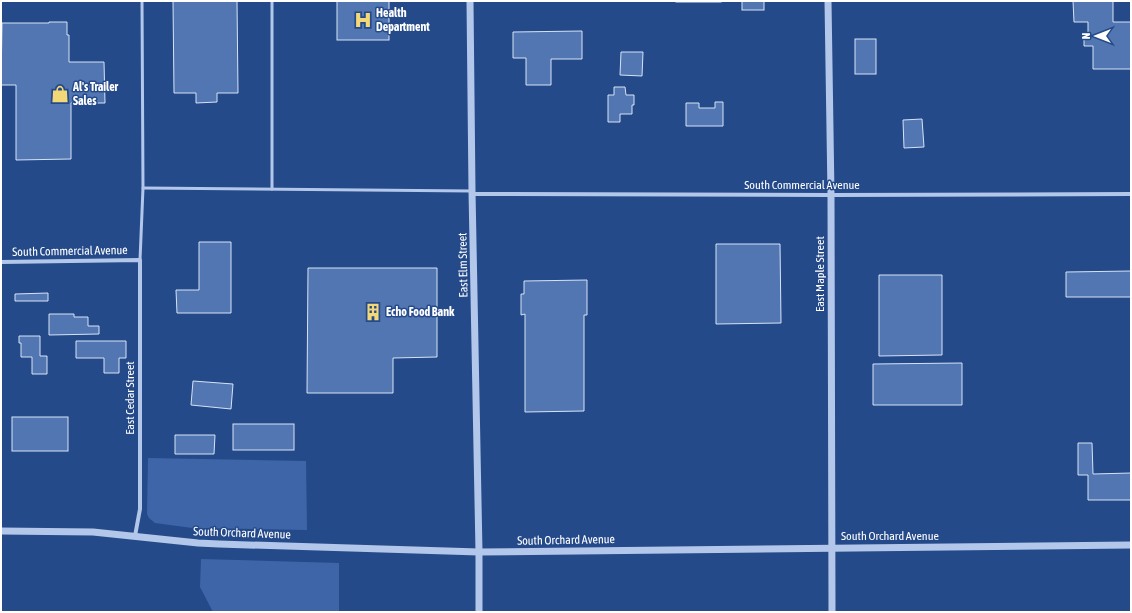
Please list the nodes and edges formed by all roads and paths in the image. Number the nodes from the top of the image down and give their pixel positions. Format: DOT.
graph roads {
  1 [pos="142,1"];
  2 [pos="272,1"];
  3 [pos="470,1"];
  4 [pos="828,1"];
  5 [pos="142,188"];
  6 [pos="272,189"];
  7 [pos="472,192"];
  8 [pos="1131,194"];
  9 [pos="831,195"];
  10 [pos="140,260"];
  11 [pos="1,262"];
  12 [pos="1,531"];
  13 [pos="135,536"];
  14 [pos="1131,545"];
  15 [pos="832,548"];
  16 [pos="479,552"];
  17 [pos="479,612"];
  18 [pos="832,612"];
  1 -- 5 [label="lane"];
  2 -- 6 [label="lane"];
  3 -- 7 [label="street, East Elm Street"];
  4 -- 9 [label="street, East Maple Street"];
  5 -- 6 [label="lane"];
  5 -- 10 [label="lane"];
  6 -- 7 [label="lane"];
  7 -- 9 [label="street, South Commercial Avenue"];
  7 -- 16 [label="street, East Elm Street"];
  8 -- 9 [label="street, South Commercial Avenue"];
  9 -- 15 [label="street, East Maple Street"];
  10 -- 11 [label="street, South Commercial Avenue"];
  10 -- 13 [label="street, East Cedar Street"];
  12 -- 13 [label="street, South Orchard Avenue"];
  13 -- 16 [label="street, South Orchard Avenue"];
  14 -- 15 [label="street, South Orchard Avenue"];
  15 -- 16 [label="street, South Orchard Avenue"];
  15 -- 18 [label="street, East Maple Street"];
  16 -- 17 [label="street, East Elm Street"];
}
